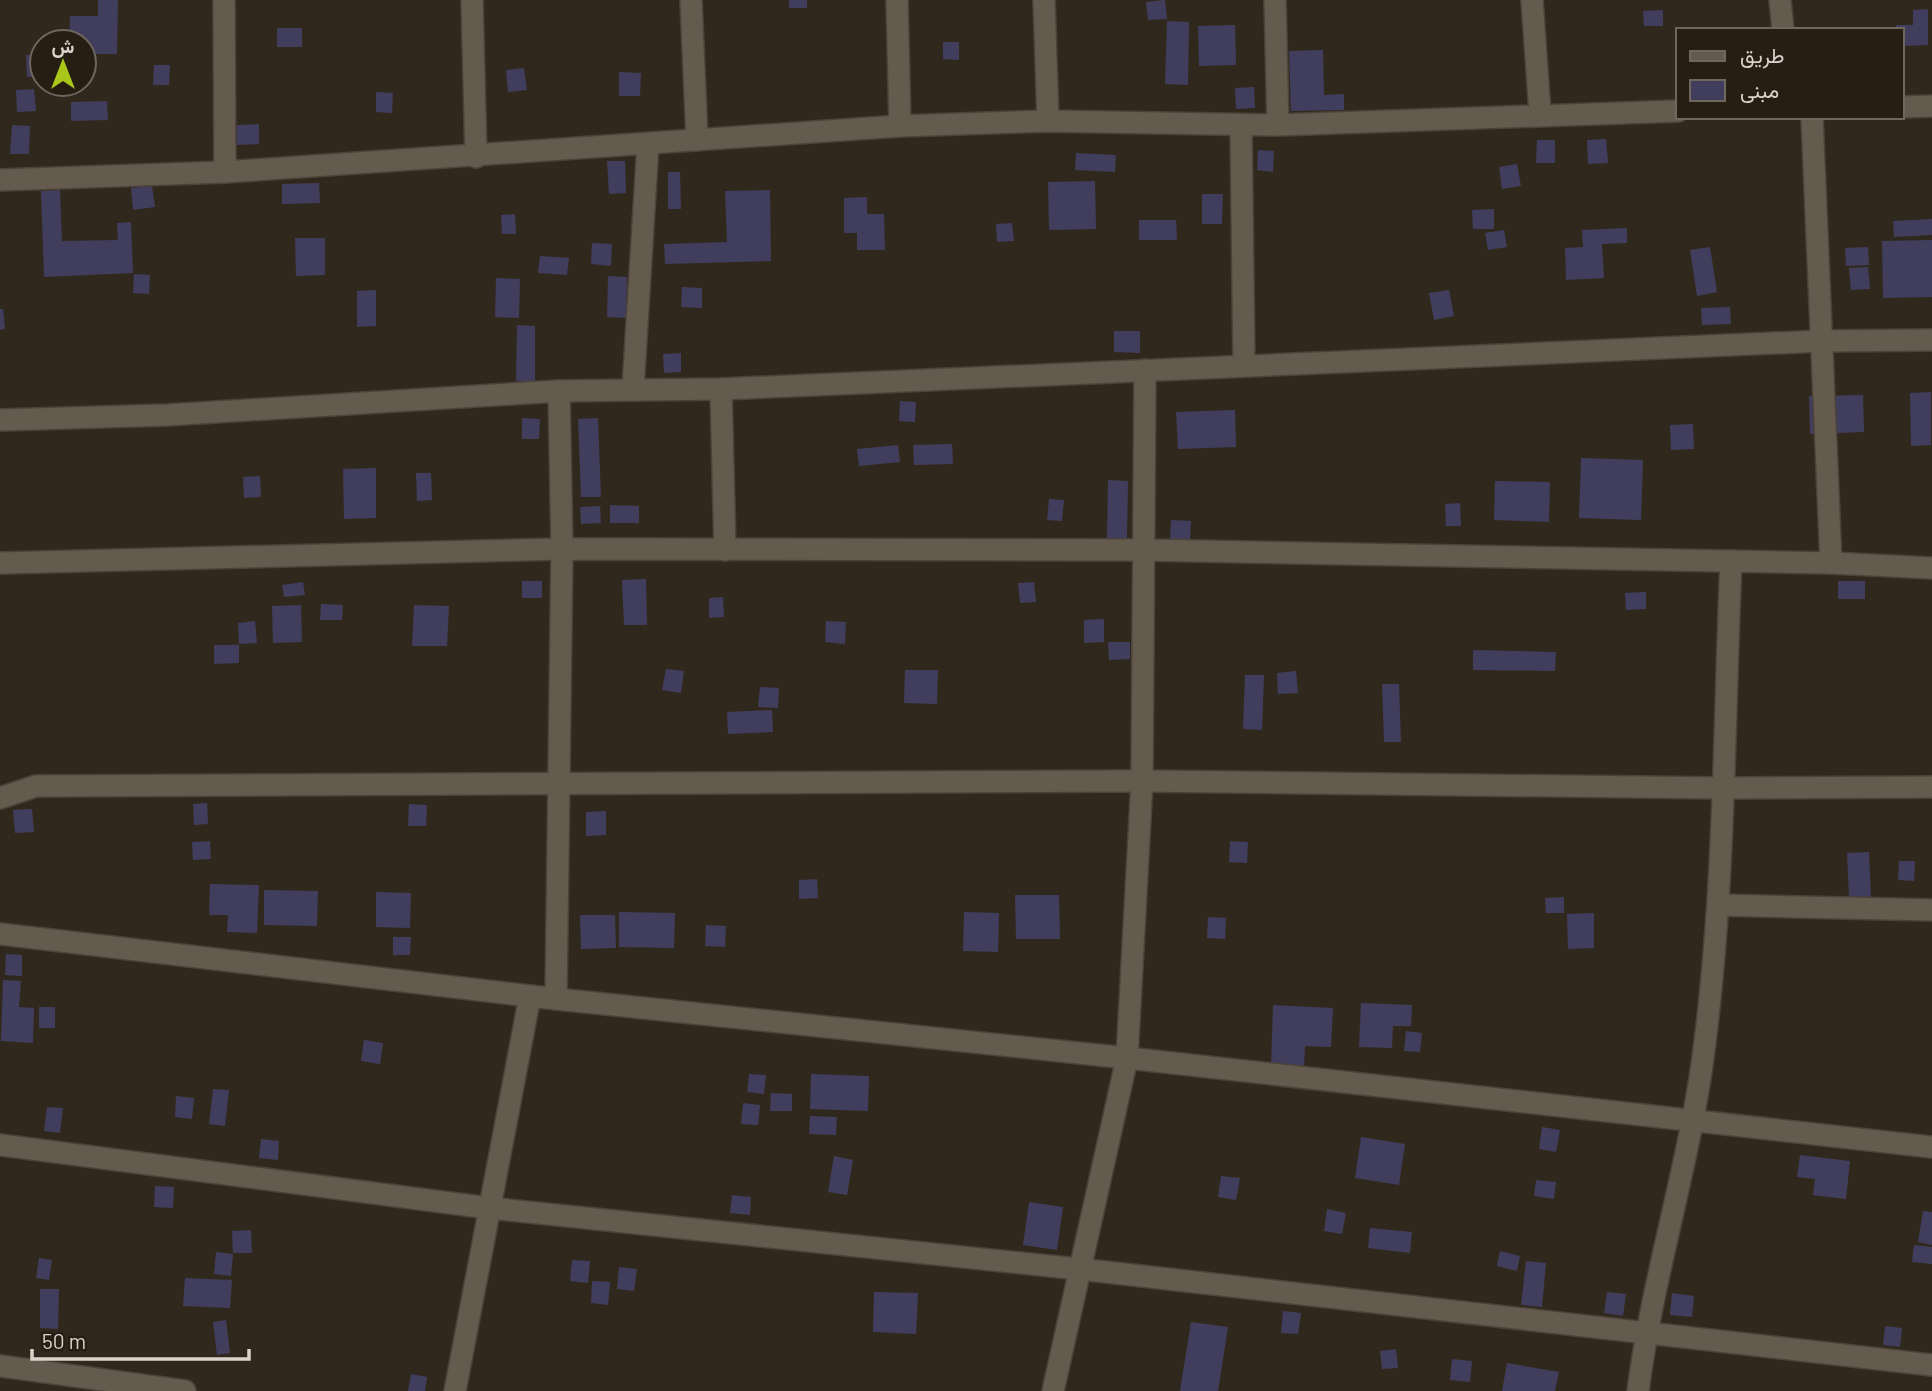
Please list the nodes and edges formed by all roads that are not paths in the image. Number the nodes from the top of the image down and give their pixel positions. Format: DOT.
graph roads {
  1 [pos="225,0"];
  2 [pos="472,0"];
  3 [pos="691,0"];
  4 [pos="897,0"];
  5 [pos="1044,0"];
  6 [pos="1275,0"];
  7 [pos="1532,0"];
  8 [pos="1780,0"];
  9 [pos="1783,28"];
  10 [pos="1932,106"];
  11 [pos="1904,107"];
  12 [pos="1676,111"];
  13 [pos="1540,114"];
  14 [pos="1812,119"];
  15 [pos="1048,121"];
  16 [pos="1241,125"];
  17 [pos="1278,125"];
  18 [pos="900,126"];
  19 [pos="697,140"];
  20 [pos="648,144"];
  21 [pos="476,157"];
  22 [pos="225,172"];
  23 [pos="0,180"];
  24 [pos="1932,340"];
  25 [pos="1822,341"];
  26 [pos="1244,366"];
  27 [pos="1145,370"];
  28 [pos="634,388"];
  29 [pos="721,389"];
  30 [pos="559,391"];
  31 [pos="0,420"];
  32 [pos="562,549"];
  33 [pos="725,550"];
  34 [pos="1144,550"];
  35 [pos="1731,561"];
  36 [pos="0,563"];
  37 [pos="1831,563"];
  38 [pos="1932,568"];
  39 [pos="1142,781"];
  40 [pos="560,783"];
  41 [pos="1932,787"];
  42 [pos="1721,788"];
  43 [pos="0,798"];
  44 [pos="1719,905"];
  45 [pos="1932,909"];
  46 [pos="0,934"];
  47 [pos="530,996"];
  48 [pos="556,999"];
  49 [pos="1127,1058"];
  50 [pos="1691,1123"];
  51 [pos="0,1145"];
  52 [pos="1932,1147"];
  53 [pos="489,1208"];
  54 [pos="1079,1269"];
  55 [pos="1646,1334"];
  56 [pos="1932,1365"];
  57 [pos="0,1366"];
  58 [pos="185,1391"];
  59 [pos="455,1391"];
  60 [pos="1053,1391"];
  61 [pos="1638,1391"];
  1 -- 22 [label="street"];
  2 -- 21 [label="street"];
  3 -- 19 [label="street"];
  4 -- 18 [label="street"];
  5 -- 15 [label="street"];
  6 -- 17 [label="street"];
  7 -- 13 [label="street"];
  8 -- 9 [label="street"];
  10 -- 11 [label="street"];
  12 -- 13 [label="street"];
  13 -- 17 [label="street"];
  14 -- 25 [label="street"];
  15 -- 16 [label="street"];
  15 -- 18 [label="street"];
  16 -- 17 [label="street"];
  16 -- 26 [label="street"];
  18 -- 19 [label="street"];
  19 -- 20 [label="street"];
  20 -- 21 [label="street"];
  20 -- 28 [label="street"];
  21 -- 22 [label="street"];
  22 -- 23 [label="street"];
  24 -- 25 [label="street"];
  25 -- 26 [label="street"];
  25 -- 37 [label="street"];
  26 -- 27 [label="street"];
  27 -- 29 [label="street"];
  27 -- 34 [label="street"];
  28 -- 29 [label="street"];
  28 -- 30 [label="street"];
  29 -- 33 [label="street"];
  30 -- 31 [label="street"];
  30 -- 32 [label="street"];
  32 -- 33 [label="street"];
  32 -- 36 [label="street"];
  32 -- 40 [label="street"];
  33 -- 34 [label="street"];
  34 -- 35 [label="street"];
  34 -- 39 [label="street"];
  35 -- 37 [label="street"];
  35 -- 42 [label="street"];
  37 -- 38 [label="street"];
  39 -- 40 [label="street"];
  39 -- 42 [label="street"];
  39 -- 49 [label="street"];
  40 -- 43 [label="street"];
  40 -- 48 [label="street"];
  41 -- 42 [label="street"];
  42 -- 44 [label="street"];
  44 -- 45 [label="street"];
  44 -- 50 [label="street"];
  46 -- 47 [label="street"];
  47 -- 48 [label="street"];
  47 -- 53 [label="street"];
  48 -- 49 [label="street"];
  49 -- 50 [label="street"];
  49 -- 54 [label="street"];
  50 -- 52 [label="street"];
  50 -- 55 [label="street"];
  51 -- 53 [label="street"];
  53 -- 54 [label="street"];
  53 -- 59 [label="street"];
  54 -- 55 [label="street"];
  54 -- 60 [label="street"];
  55 -- 56 [label="street"];
  55 -- 61 [label="street"];
  57 -- 58 [label="street"];
}
